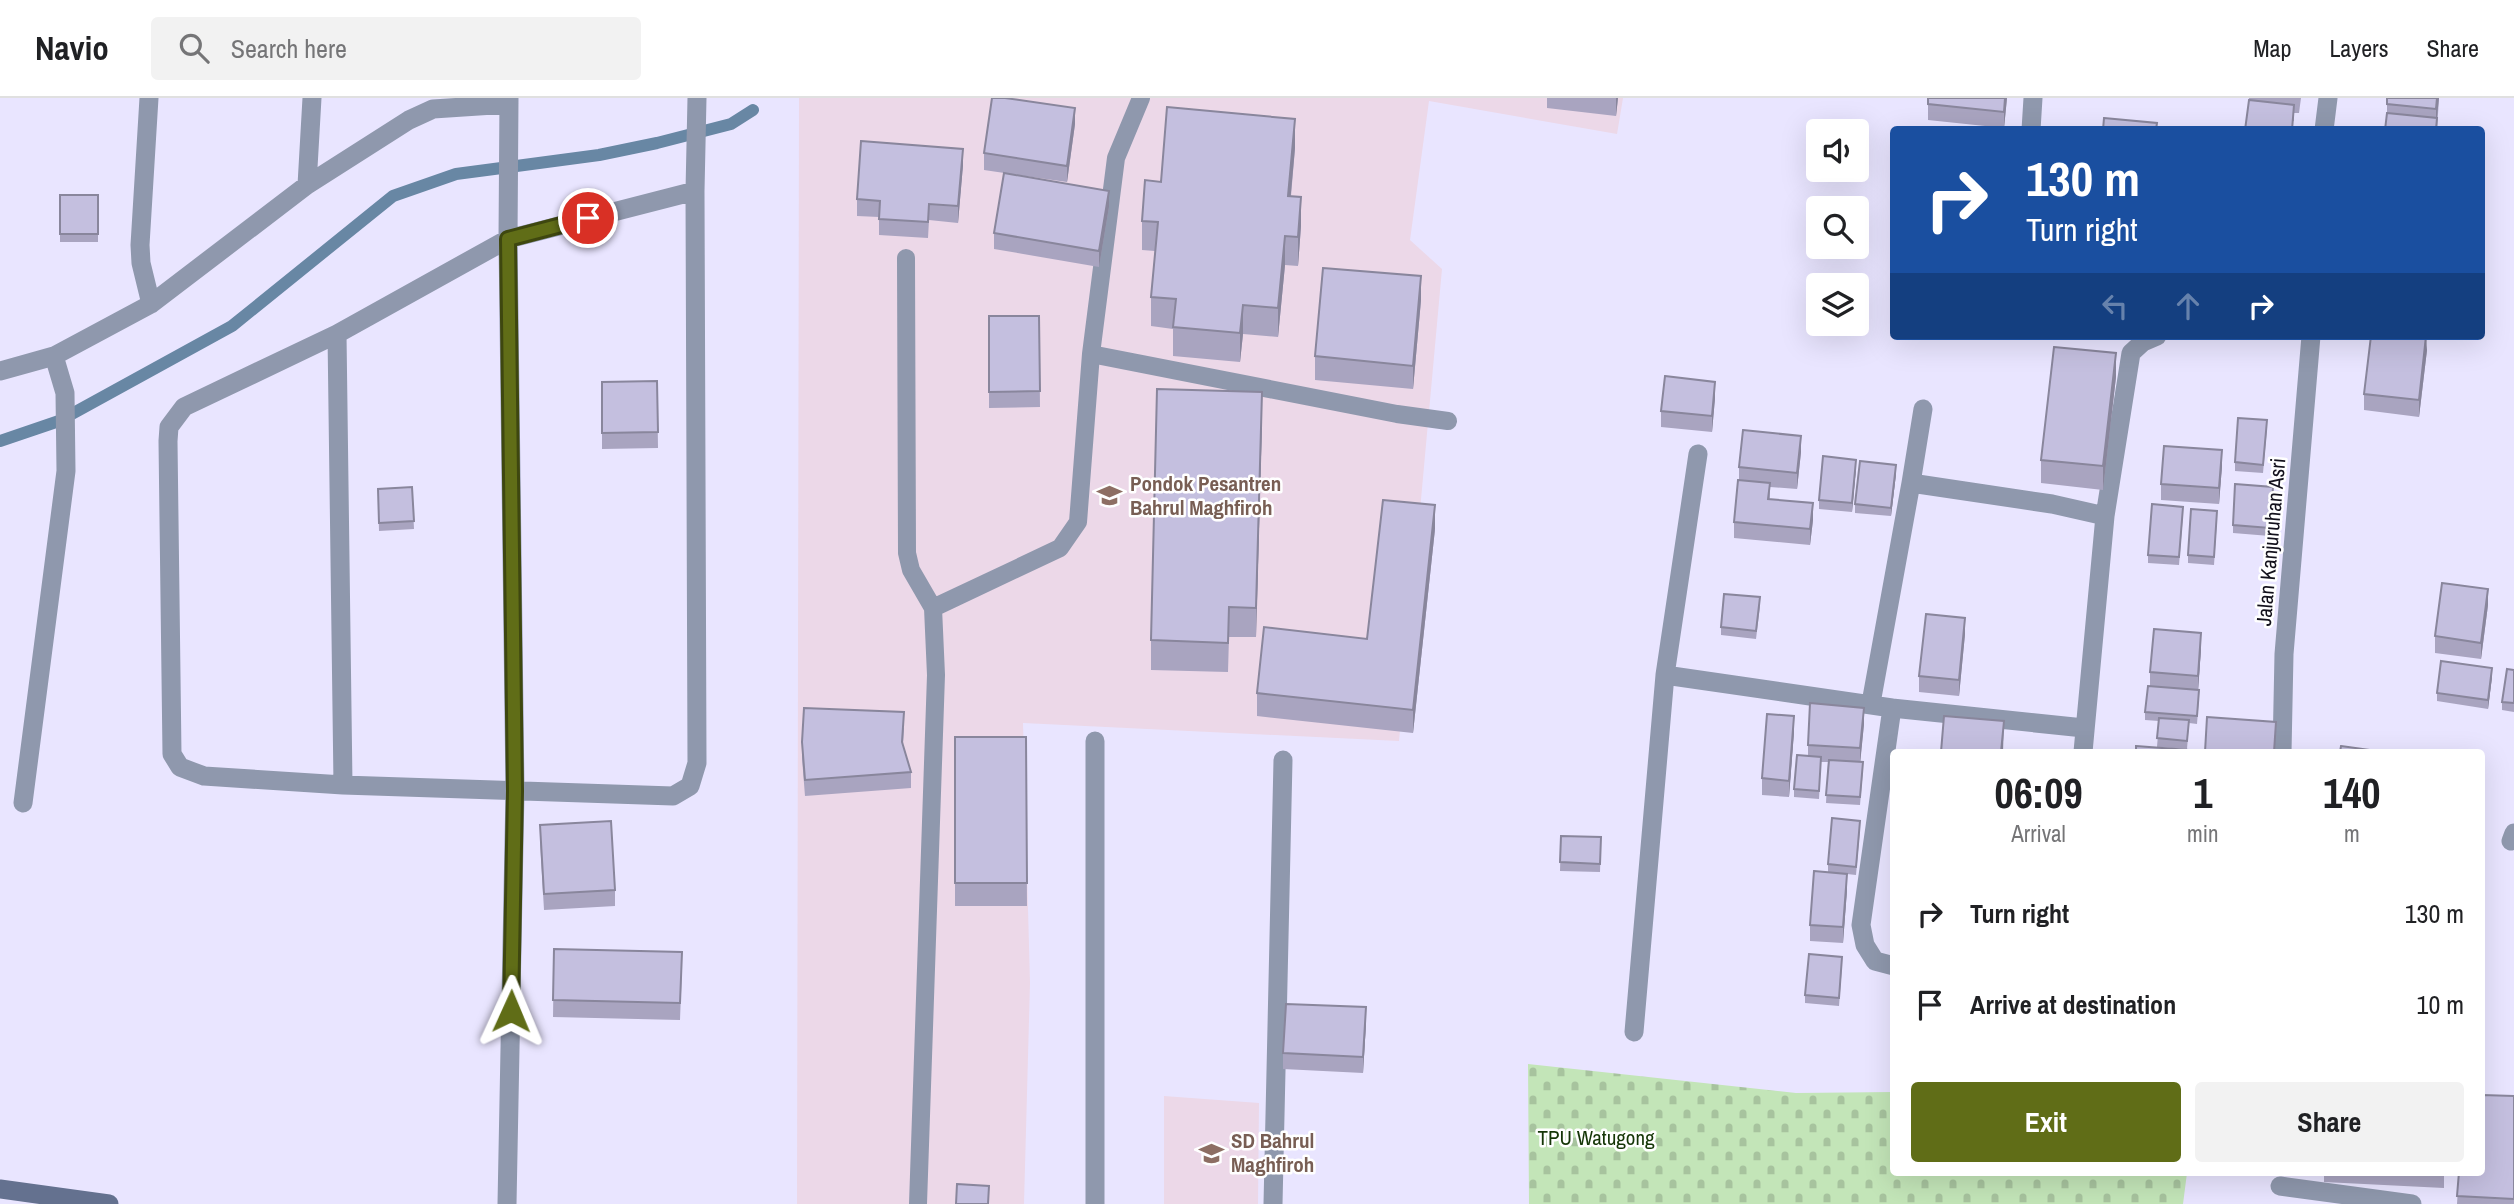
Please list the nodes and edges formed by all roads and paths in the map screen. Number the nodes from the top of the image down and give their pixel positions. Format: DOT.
graph roads {
  1 [pos="149,98"];
  2 [pos="312,98"];
  3 [pos="697,98"];
  4 [pos="1141,98"];
  5 [pos="2033,98"];
  6 [pos="2328,98"];
  7 [pos="509,101"];
  8 [pos="2031,126"];
  9 [pos="2324,126"];
  10 [pos="307,185"];
  11 [pos="695,191"];
  12 [pos="508,239"];
  13 [pos="906,258"];
  14 [pos="150,304"];
  15 [pos="337,334"];
  16 [pos="2148,340"];
  17 [pos="2309,340"];
  18 [pos="1091,354"];
  19 [pos="54,356"];
  20 [pos="0,371"];
  21 [pos="1923,409"];
  22 [pos="1448,421"];
  23 [pos="1698,454"];
  24 [pos="1911,483"];
  25 [pos="2105,516"];
  26 [pos="933,608"];
  27 [pos="1665,675"];
  28 [pos="1871,703"];
  29 [pos="1892,708"];
  30 [pos="2084,728"];
  31 [pos="1095,741"];
  32 [pos="2083,749"];
  33 [pos="2282,749"];
  34 [pos="1283,760"];
  35 [pos="343,785"];
  36 [pos="515,791"];
  37 [pos="23,803"];
  38 [pos="1890,965"];
  39 [pos="1634,1032"];
  40 [pos="2279,1187"];
  41 [pos="0,1189"];
  42 [pos="108,1204"];
  43 [pos="507,1204"];
  44 [pos="918,1204"];
  45 [pos="1095,1204"];
  46 [pos="1273,1204"];
  47 [pos="2412,1204"];
  1 -- 14 [label="street"];
  2 -- 10 [label="street"];
  3 -- 11 [label="street"];
  4 -- 18 [label="lane"];
  5 -- 8 [label="street"];
  6 -- 9 [label="street"];
  7 -- 10 [label="street"];
  7 -- 12 [label="street"];
  10 -- 14 [label="street"];
  11 -- 12 [label="street"];
  11 -- 36 [label="street"];
  12 -- 15 [label="street"];
  12 -- 36 [label="street"];
  13 -- 26 [label="lane"];
  14 -- 19 [label="street"];
  15 -- 35 [label="street"];
  15 -- 35 [label="street"];
  16 -- 25 [label="street"];
  17 -- 33 [label="street, Jalan Kanjuruhan Asri"];
  18 -- 22 [label="lane"];
  18 -- 26 [label="lane"];
  19 -- 20 [label="street"];
  19 -- 37 [label="street"];
  21 -- 24 [label="street"];
  23 -- 27 [label="street"];
  24 -- 25 [label="street"];
  24 -- 28 [label="street"];
  25 -- 30 [label="street"];
  26 -- 44 [label="lane"];
  27 -- 28 [label="street"];
  27 -- 39 [label="street"];
  28 -- 29 [label="street"];
  29 -- 30 [label="street"];
  29 -- 38 [label="street"];
  30 -- 32 [label="street"];
  31 -- 45 [label="street"];
  34 -- 46 [label="street"];
  35 -- 36 [label="street"];
  36 -- 43 [label="street"];
  40 -- 47 [label="street"];
  41 -- 42 [label="main road"];
}
